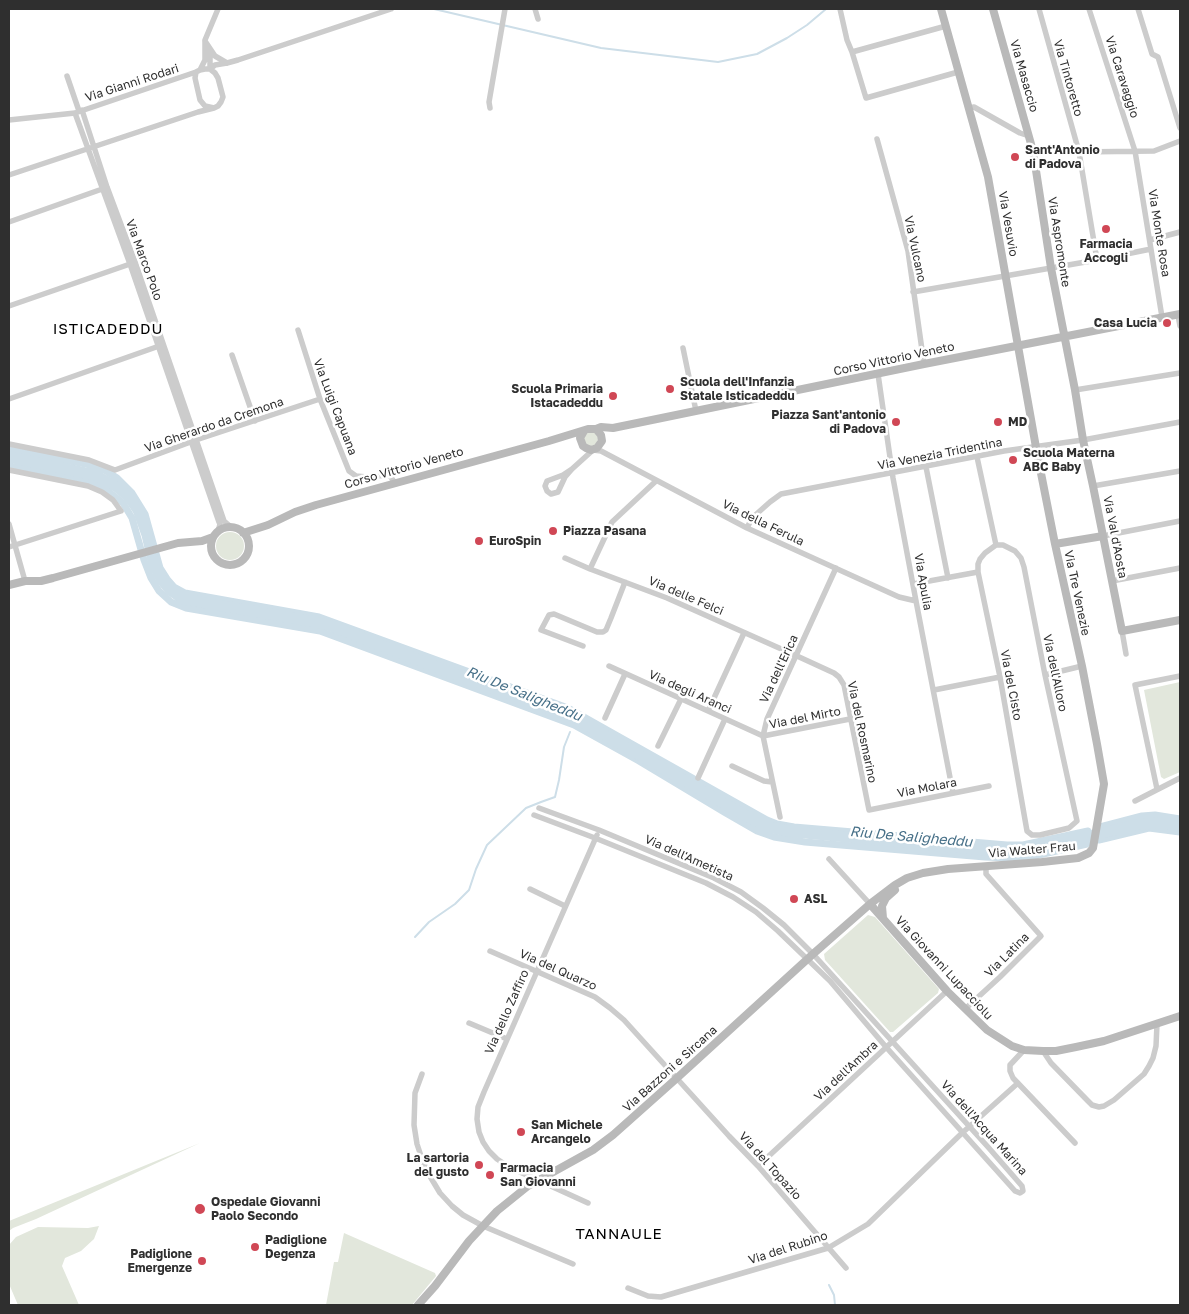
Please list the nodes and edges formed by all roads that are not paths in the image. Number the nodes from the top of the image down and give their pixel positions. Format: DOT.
graph roads {
  1 [pos="218,9"];
  2 [pos="391,9"];
  3 [pos="535,9"];
  4 [pos="840,9"];
  5 [pos="941,9"];
  6 [pos="992,9"];
  7 [pos="1039,9"];
  8 [pos="1089,9"];
  9 [pos="505,11"];
  10 [pos="1139,12"];
  11 [pos="538,19"];
  12 [pos="946,26"];
  13 [pos="205,40"];
  14 [pos="210,49"];
  15 [pos="852,52"];
  16 [pos="227,63"];
  17 [pos="210,70"];
  18 [pos="198,71"];
  19 [pos="958,72"];
  20 [pos="67,76"];
  21 [pos="218,78"];
  22 [pos="202,104"];
  23 [pos="214,108"];
  24 [pos="490,108"];
  25 [pos="969,108"];
  26 [pos="79,111"];
  27 [pos="198,112"];
  28 [pos="9,120"];
  29 [pos="1180,128"];
  30 [pos="1029,136"];
  31 [pos="877,139"];
  32 [pos="1180,141"];
  33 [pos="91,148"];
  34 [pos="1033,150"];
  35 [pos="1079,152"];
  36 [pos="1135,152"];
  37 [pos="9,175"];
  38 [pos="105,188"];
  39 [pos="9,222"];
  40 [pos="1180,232"];
  41 [pos="1150,240"];
  42 [pos="1151,249"];
  43 [pos="1097,260"];
  44 [pos="133,263"];
  45 [pos="1051,268"];
  46 [pos="1006,276"];
  47 [pos="913,292"];
  48 [pos="9,306"];
  49 [pos="1179,314"];
  50 [pos="1162,317"];
  51 [pos="1180,326"];
  52 [pos="298,330"];
  53 [pos="1064,336"];
  54 [pos="161,345"];
  55 [pos="1018,346"];
  56 [pos="683,348"];
  57 [pos="232,355"];
  58 [pos="924,364"];
  59 [pos="1180,373"];
  60 [pos="878,374"];
  61 [pos="1075,390"];
  62 [pos="9,399"];
  63 [pos="320,399"];
  64 [pos="696,411"];
  65 [pos="255,421"];
  66 [pos="1180,422"];
  67 [pos="613,428"];
  68 [pos="596,430"];
  69 [pos="584,431"];
  70 [pos="1083,440"];
  71 [pos="194,441"];
  72 [pos="549,441"];
  73 [pos="9,444"];
  74 [pos="582,444"];
  75 [pos="598,444"];
  76 [pos="1036,447"];
  77 [pos="977,457"];
  78 [pos="581,461"];
  79 [pos="926,467"];
  80 [pos="572,469"];
  81 [pos="9,470"];
  82 [pos="1180,471"];
  83 [pos="893,474"];
  84 [pos="554,479"];
  85 [pos="656,481"];
  86 [pos="394,482"];
  87 [pos="560,486"];
  88 [pos="1093,486"];
  89 [pos="1180,521"];
  90 [pos="9,524"];
  91 [pos="268,525"];
  92 [pos="231,527"];
  93 [pos="747,528"];
  94 [pos="244,533"];
  95 [pos="215,534"];
  96 [pos="1103,536"];
  97 [pos="190,542"];
  98 [pos="1055,544"];
  99 [pos="996,545"];
  100 [pos="12,546"];
  101 [pos="248,549"];
  102 [pos="212,552"];
  103 [pos="565,558"];
  104 [pos="836,568"];
  105 [pos="1180,568"];
  106 [pos="590,569"];
  107 [pos="978,572"];
  108 [pos="948,578"];
  109 [pos="25,581"];
  110 [pos="1112,581"];
  111 [pos="625,582"];
  112 [pos="913,584"];
  113 [pos="9,585"];
  114 [pos="916,601"];
  115 [pos="1180,620"];
  116 [pos="1122,632"];
  117 [pos="744,633"];
  118 [pos="583,646"];
  119 [pos="1126,654"];
  120 [pos="797,656"];
  121 [pos="608,666"];
  122 [pos="1082,666"];
  123 [pos="625,674"];
  124 [pos="1045,675"];
  125 [pos="1180,676"];
  126 [pos="1000,677"];
  127 [pos="934,690"];
  128 [pos="681,699"];
  129 [pos="708,711"];
  130 [pos="605,718"];
  131 [pos="725,718"];
  132 [pos="850,719"];
  133 [pos="763,736"];
  134 [pos="658,746"];
  135 [pos="732,766"];
  136 [pos="698,778"];
  137 [pos="1180,778"];
  138 [pos="772,782"];
  139 [pos="989,786"];
  140 [pos="1157,789"];
  141 [pos="954,792"];
  142 [pos="1135,801"];
  143 [pos="539,808"];
  144 [pos="869,810"];
  145 [pos="534,815"];
  146 [pos="780,817"];
  147 [pos="599,830"];
  148 [pos="1032,835"];
  149 [pos="595,838"];
  150 [pos="1094,845"];
  151 [pos="829,858"];
  152 [pos="986,866"];
  153 [pos="907,878"];
  154 [pos="530,889"];
  155 [pos="870,904"];
  156 [pos="565,906"];
  157 [pos="883,919"];
  158 [pos="490,951"];
  159 [pos="811,957"];
  160 [pos="536,971"];
  161 [pos="947,991"];
  162 [pos="965,1009"];
  163 [pos="1180,1016"];
  164 [pos="469,1023"];
  165 [pos="1157,1024"];
  166 [pos="507,1039"];
  167 [pos="893,1042"];
  168 [pos="886,1047"];
  169 [pos="1024,1050"];
  170 [pos="1043,1051"];
  171 [pos="422,1074"];
  172 [pos="677,1078"];
  173 [pos="1018,1083"];
  174 [pos="969,1126"];
  175 [pos="963,1131"];
  176 [pos="1074,1143"];
  177 [pos="758,1166"];
  178 [pos="538,1180"];
  179 [pos="588,1203"];
  180 [pos="483,1226"];
  181 [pos="828,1248"];
  182 [pos="573,1264"];
  183 [pos="846,1268"];
  184 [pos="628,1288"];
  185 [pos="418,1305"];
  1 -- 13 [label="street"];
  2 -- 16 [label="street"];
  3 -- 11 [label="street"];
  4 -- 15 [label="street"];
  5 -- 12 [label="street, Via Vesuvio"];
  6 -- 30 [label="street, Via Masaccio"];
  7 -- 35 [label="street, Via Tintoretto"];
  8 -- 36 [label="street, Via Caravaggio"];
  9 -- 24 [label="street"];
  10 -- 29 [label="street"];
  12 -- 15 [label="street"];
  12 -- 19 [label="street, Via Vesuvio"];
  13 -- 14 [label="street"];
  13 -- 18 [label="street"];
  14 -- 16 [label="street"];
  14 -- 17 [label="street"];
  15 -- 19 [label="street"];
  16 -- 17 [label="street"];
  16 -- 21 [label="street"];
  17 -- 18 [label="street"];
  17 -- 21 [label="street"];
  18 -- 22 [label="street"];
  18 -- 26 [label="street, Via Gianni Rodari"];
  19 -- 25 [label="street, Via Vesuvio"];
  20 -- 26 [label="street, Via Marco Polo"];
  21 -- 23 [label="street"];
  22 -- 23 [label="street"];
  22 -- 27 [label="street"];
  23 -- 27 [label="street"];
  25 -- 30 [label="street"];
  25 -- 46 [label="street, Via Vesuvio"];
  26 -- 28 [label="street, Via Gianni Rodari"];
  26 -- 33 [label="street, Via Marco Polo"];
  27 -- 33 [label="street"];
  30 -- 34 [label="street, Via Masaccio"];
  31 -- 47 [label="street, Via Vulcano"];
  32 -- 36 [label="street"];
  33 -- 37 [label="street"];
  33 -- 38 [label="street, Via Marco Polo"];
  34 -- 35 [label="street"];
  34 -- 45 [label="street, Via Aspromonte"];
  35 -- 36 [label="street"];
  35 -- 43 [label="street, Via Tintoretto"];
  36 -- 41 [label="street, Via Monte Rosa"];
  38 -- 39 [label="street"];
  38 -- 44 [label="street, Via Marco Polo"];
  40 -- 41 [label="street"];
  41 -- 42 [label="street, Via Monte Rosa"];
  42 -- 43 [label="street"];
  42 -- 50 [label="street, Via Monte Rosa"];
  43 -- 45 [label="street"];
  44 -- 48 [label="street"];
  44 -- 54 [label="street, Via Marco Polo"];
  45 -- 46 [label="street"];
  45 -- 53 [label="street, Via Aspromonte"];
  46 -- 47 [label="street"];
  46 -- 55 [label="street, Via Vesuvio"];
  47 -- 58 [label="street, Via Vulcano"];
  49 -- 50 [label="street, Corso Vittorio Veneto"];
  49 -- 51 [label="street"];
  50 -- 53 [label="street, Corso Vittorio Veneto"];
  52 -- 63 [label="street, Via Luigi Capuana"];
  53 -- 55 [label="street, Corso Vittorio Veneto"];
  53 -- 61 [label="street, Via Val d'Aosta"];
  54 -- 62 [label="street"];
  54 -- 71 [label="street, Via Marco Polo"];
  55 -- 58 [label="street, Corso Vittorio Veneto"];
  55 -- 76 [label="street, Via Tre Venezie"];
  56 -- 64 [label="street"];
  57 -- 65 [label="street"];
  58 -- 60 [label="street, Corso Vittorio Veneto"];
  59 -- 61 [label="street"];
  60 -- 64 [label="street, Corso Vittorio Veneto"];
  60 -- 83 [label="street, Via Apulia"];
  61 -- 70 [label="street, Via Val d'Aosta"];
  63 -- 65 [label="street, Via Gherardo da Cremona"];
  63 -- 86 [label="street, Via Luigi Capuana"];
  64 -- 67 [label="street, Corso Vittorio Veneto"];
  65 -- 71 [label="street, Via Gherardo da Cremona"];
  66 -- 70 [label="street, Via Venezia Tridentina"];
  67 -- 68 [label="street, Corso Vittorio Veneto"];
  67 -- 75 [label="street, Corso Vittorio Veneto"];
  68 -- 69 [label="street"];
  68 -- 75 [label="street"];
  69 -- 72 [label="street, Corso Vittorio Veneto"];
  69 -- 74 [label="street"];
  70 -- 76 [label="street, Via Venezia Tridentina"];
  70 -- 88 [label="street, Via Val d'Aosta"];
  71 -- 73 [label="street, Via Gherardo da Cremona"];
  71 -- 92 [label="street, Via Marco Polo"];
  71 -- 95 [label="street, Via Marco Polo"];
  72 -- 74 [label="street, Corso Vittorio Veneto"];
  72 -- 86 [label="street, Corso Vittorio Veneto"];
  74 -- 75 [label="street"];
  74 -- 78 [label="street"];
  75 -- 78 [label="street"];
  75 -- 85 [label="street, Via della Ferula"];
  76 -- 77 [label="street, Via Venezia Tridentina"];
  76 -- 98 [label="street, Via Tre Venezie"];
  77 -- 79 [label="street, Via Venezia Tridentina"];
  77 -- 99 [label="street"];
  78 -- 80 [label="street"];
  79 -- 83 [label="street, Via Venezia Tridentina"];
  79 -- 108 [label="street"];
  80 -- 84 [label="street"];
  80 -- 87 [label="street"];
  81 -- 100 [label="street"];
  82 -- 88 [label="street"];
  83 -- 93 [label="street, Via Venezia Tridentina"];
  83 -- 112 [label="street, Via Apulia"];
  84 -- 87 [label="street"];
  84 -- 87 [label="street"];
  85 -- 93 [label="street, Via della Ferula"];
  85 -- 106 [label="street"];
  86 -- 91 [label="street, Corso Vittorio Veneto"];
  88 -- 96 [label="street, Via Val d'Aosta"];
  89 -- 96 [label="street"];
  90 -- 100 [label="street"];
  91 -- 94 [label="street, Corso Vittorio Veneto"];
  91 -- 101 [label="street, Corso Vittorio Veneto"];
  92 -- 94 [label="street"];
  92 -- 95 [label="street"];
  93 -- 104 [label="street, Via della Ferula"];
  94 -- 101 [label="street"];
  95 -- 97 [label="street"];
  95 -- 102 [label="street"];
  96 -- 98 [label="street"];
  96 -- 110 [label="street, Via Val d'Aosta"];
  97 -- 102 [label="street"];
  97 -- 109 [label="street"];
  98 -- 122 [label="street, Via Tre Venezie"];
  99 -- 107 [label="street"];
  99 -- 124 [label="street, Via dell'Alloro"];
  100 -- 109 [label="street"];
  101 -- 102 [label="street"];
  103 -- 106 [label="street, Via delle Felci"];
  104 -- 114 [label="street, Via della Ferula"];
  104 -- 120 [label="street, Via dell'Erica"];
  105 -- 110 [label="street"];
  106 -- 111 [label="street, Via delle Felci"];
  107 -- 108 [label="street"];
  107 -- 126 [label="street, Via del Cisto"];
  108 -- 112 [label="street"];
  109 -- 113 [label="street"];
  110 -- 116 [label="street, Via Val d'Aosta"];
  111 -- 117 [label="street, Via delle Felci"];
  111 -- 118 [label="street"];
  112 -- 114 [label="street, Via Apulia"];
  114 -- 127 [label="street, Via Apulia"];
  115 -- 116 [label="street"];
  116 -- 119 [label="street, Via Val d'Aosta"];
  117 -- 120 [label="street, Via delle Felci"];
  117 -- 129 [label="street"];
  120 -- 132 [label="street, Via del Rosmarino"];
  120 -- 133 [label="street, Via dell'Erica"];
  121 -- 123 [label="street, Via degli Aranci"];
  122 -- 124 [label="street"];
  122 -- 150 [label="street, Via Tre Venezie"];
  123 -- 128 [label="street, Via degli Aranci"];
  123 -- 130 [label="street"];
  124 -- 148 [label="street, Via dell'Alloro"];
  125 -- 140 [label="street"];
  126 -- 127 [label="street"];
  126 -- 148 [label="street, Via del Cisto"];
  127 -- 141 [label="street, Via Apulia"];
  128 -- 129 [label="street, Via degli Aranci"];
  128 -- 134 [label="street"];
  129 -- 131 [label="street, Via degli Aranci"];
  131 -- 133 [label="street, Via degli Aranci"];
  131 -- 136 [label="street"];
  132 -- 133 [label="street, Via del Mirto"];
  132 -- 144 [label="street, Via del Rosmarino"];
  133 -- 138 [label="street, Via dell'Erica"];
  135 -- 138 [label="street"];
  137 -- 140 [label="street"];
  138 -- 146 [label="street, Via dell'Erica"];
  139 -- 141 [label="street, Via Molara"];
  140 -- 142 [label="street"];
  141 -- 144 [label="street, Via Molara"];
  143 -- 147 [label="street, Via dell'Ametista"];
  145 -- 149 [label="street, Via dell'Ametista"];
  147 -- 149 [label="street, Via dello Zaffiro"];
  147 -- 159 [label="street, Via dell'Ametista"];
  149 -- 156 [label="street, Via dello Zaffiro"];
  149 -- 159 [label="street, Via dell'Ametista"];
  150 -- 152 [label="street, Via Walter Frau"];
  151 -- 155 [label="street, Via Giovanni Lupacciolu"];
  152 -- 153 [label="street, Via Walter Frau"];
  152 -- 162 [label="street, Via Latina"];
  153 -- 155 [label="street, Via Walter Frau"];
  153 -- 157 [label="street, Via Walter Frau"];
  154 -- 156 [label="street"];
  155 -- 157 [label="street, Via Giovanni Lupacciolu"];
  155 -- 159 [label="street, Via Bazzoni e Sircana"];
  156 -- 160 [label="street, Via dello Zaffiro"];
  157 -- 161 [label="street, Via Giovanni Lupacciolu"];
  158 -- 160 [label="street, Via del Quarzo"];
  159 -- 167 [label="street, Via dell'Acqua Marina"];
  159 -- 168 [label="street, Via dell'Acqua Marina"];
  159 -- 172 [label="street, Via Bazzoni e Sircana"];
  160 -- 166 [label="street, Via dello Zaffiro"];
  160 -- 172 [label="street, Via del Quarzo"];
  161 -- 162 [label="street, Via Giovanni Lupacciolu"];
  161 -- 167 [label="street, Via dell'Ambra"];
  162 -- 169 [label="street, Via Giovanni Lupacciolu"];
  163 -- 165 [label="street, Via Giovanni Lupacciolu"];
  164 -- 166 [label="street"];
  165 -- 170 [label="street, Via Giovanni Lupacciolu"];
  165 -- 170 [label="street"];
  166 -- 178 [label="street, Via dello Zaffiro"];
  167 -- 168 [label="street, Via dell'Ambra"];
  167 -- 174 [label="street, Via dell'Acqua Marina"];
  168 -- 175 [label="street, Via dell'Acqua Marina"];
  168 -- 177 [label="street, Via dell'Ambra"];
  169 -- 170 [label="street, Via Giovanni Lupacciolu"];
  169 -- 173 [label="street"];
  171 -- 180 [label="street"];
  172 -- 177 [label="street, Via del Topazio"];
  172 -- 178 [label="street, Via Bazzoni e Sircana"];
  173 -- 174 [label="street, Via del Rubino"];
  173 -- 176 [label="street"];
  174 -- 175 [label="street, Via del Rubino"];
  174 -- 175 [label="street, Via dell'Acqua Marina"];
  175 -- 181 [label="street, Via del Rubino"];
  177 -- 181 [label="street, Via del Topazio"];
  178 -- 179 [label="street, Via dello Zaffiro"];
  178 -- 180 [label="street, Via Bazzoni e Sircana"];
  180 -- 182 [label="street"];
  180 -- 185 [label="street, Via Bazzoni e Sircana"];
  181 -- 183 [label="street, Via del Topazio"];
  181 -- 184 [label="street, Via del Rubino"];
}
